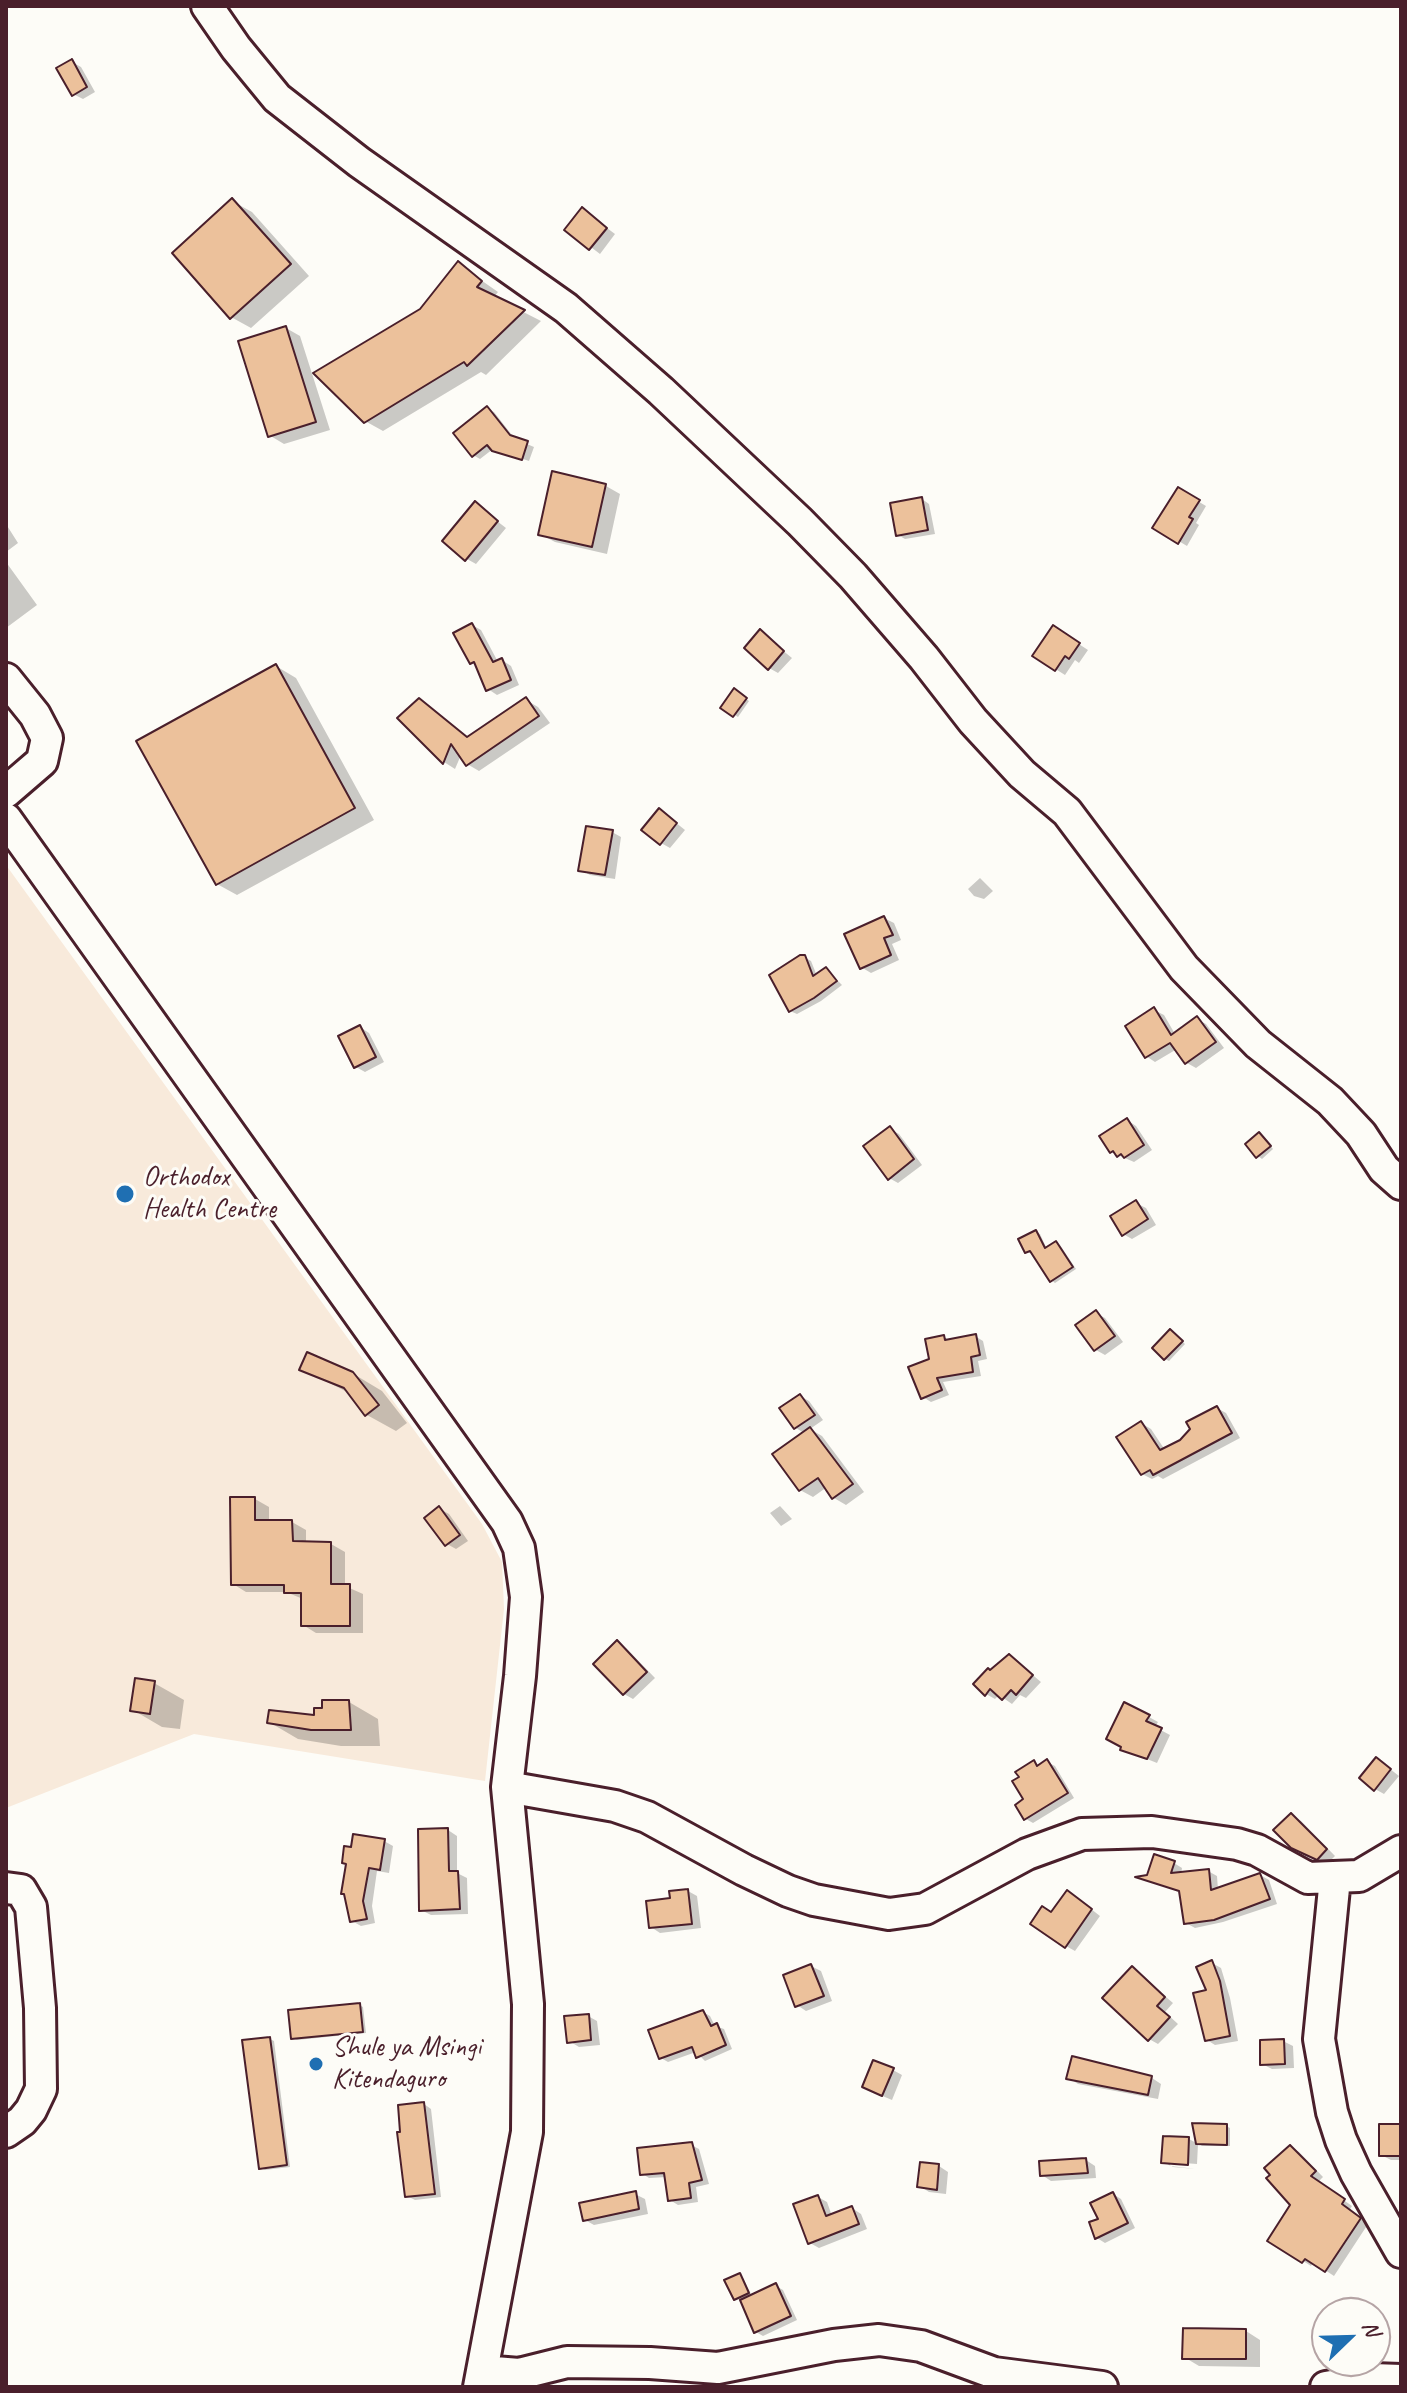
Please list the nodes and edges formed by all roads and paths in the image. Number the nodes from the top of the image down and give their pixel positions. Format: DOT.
graph roads {
  1 [pos="207,6"];
  2 [pos="6,679"];
  3 [pos="6,792"];
  4 [pos="6,819"];
  5 [pos="1401,1184"];
  6 [pos="507,1787"];
  7 [pos="1401,1851"];
  8 [pos="1335,1878"];
  9 [pos="6,1888"];
  10 [pos="6,2132"];
  11 [pos="1401,2252"];
  12 [pos="717,2378"];
  13 [pos="480,2379"];
  14 [pos="1401,2380"];
  15 [pos="1102,2387"];
  16 [pos="1326,2387"];
  1 -- 5 [label="street"];
  2 -- 3 [label="street"];
  4 -- 6 [label="street"];
  6 -- 8 [label="street"];
  6 -- 13 [label="street"];
  7 -- 8 [label="street"];
  8 -- 11 [label="street"];
  9 -- 10 [label="street"];
  12 -- 13 [label="street"];
  12 -- 15 [label="street"];
  14 -- 16 [label="street"];
}
